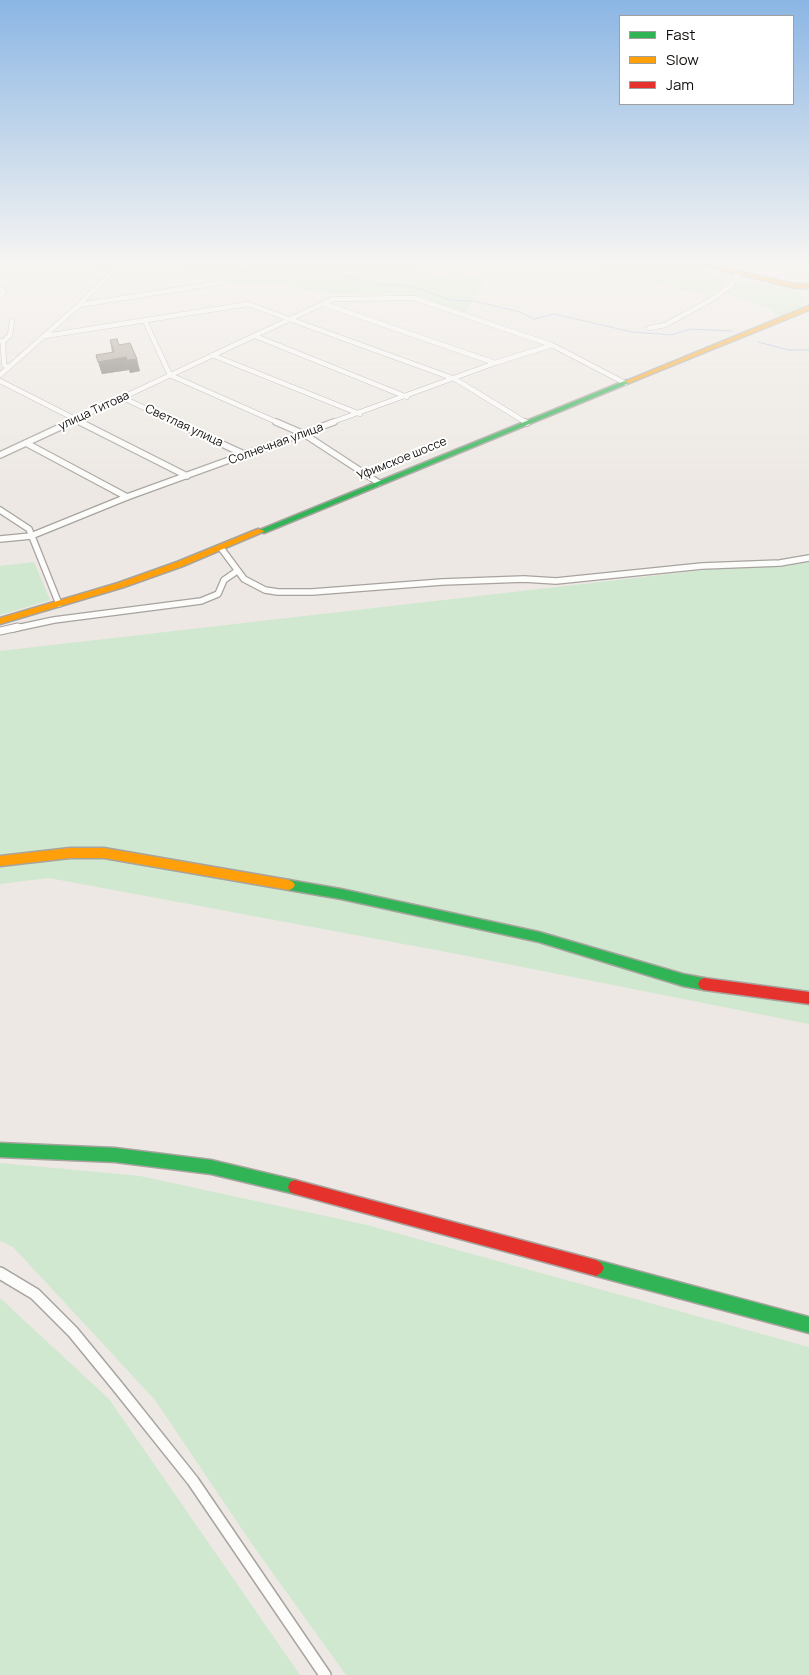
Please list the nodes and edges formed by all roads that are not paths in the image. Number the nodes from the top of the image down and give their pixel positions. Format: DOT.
graph roads {
  1 [pos="39,341"];
  2 [pos="154,341"];
  3 [pos="243,341"];
  4 [pos="268,341"];
  5 [pos="350,341"];
  6 [pos="432,341"];
  7 [pos="541,341"];
  8 [pos="728,341"];
  9 [pos="2,342"];
  10 [pos="552,345"];
  11 [pos="212,355"];
  12 [pos="496,363"];
  13 [pos="8,367"];
  14 [pos="0,375"];
  15 [pos="170,375"];
  16 [pos="455,379"];
  17 [pos="0,380"];
  18 [pos="625,383"];
  19 [pos="407,396"];
  20 [pos="123,398"];
  21 [pos="360,414"];
  22 [pos="76,419"];
  23 [pos="527,423"];
  24 [pos="304,434"];
  25 [pos="26,443"];
  26 [pos="0,455"];
  27 [pos="246,455"];
  28 [pos="187,476"];
  29 [pos="379,483"];
  30 [pos="127,497"];
  31 [pos="0,510"];
  32 [pos="31,536"];
  33 [pos="0,539"];
  34 [pos="221,548"];
  35 [pos="809,558"];
  36 [pos="237,571"];
  37 [pos="59,604"];
  38 [pos="0,621"];
  39 [pos="0,630"];
  40 [pos="0,861"];
  41 [pos="809,998"];
  42 [pos="0,1150"];
  43 [pos="0,1272"];
  44 [pos="809,1325"];
  45 [pos="325,1675"];
  1 -- 13 [label="street"];
  2 -- 15 [label="street"];
  3 -- 11 [label="street, улица Титова"];
  4 -- 19 [label="street"];
  5 -- 16 [label="street"];
  6 -- 12 [label="street"];
  7 -- 10 [label="street, улица Титова"];
  8 -- 18 [label="main road, Уфимское шоссе"];
  9 -- 13 [label="street"];
  10 -- 12 [label="street, Солнечная улица"];
  10 -- 18 [label="street, улица Титова"];
  11 -- 15 [label="street, улица Титова"];
  11 -- 21 [label="street"];
  12 -- 16 [label="street, Солнечная улица"];
  13 -- 14 [label="street"];
  15 -- 20 [label="street, улица Титова"];
  15 -- 24 [label="street"];
  16 -- 19 [label="street, Солнечная улица"];
  16 -- 23 [label="street"];
  17 -- 22 [label="street"];
  18 -- 23 [label="main road, Уфимское шоссе"];
  19 -- 21 [label="street, Солнечная улица"];
  20 -- 22 [label="street, улица Титова"];
  20 -- 27 [label="street, Светлая улица"];
  21 -- 24 [label="street, Солнечная улица"];
  22 -- 25 [label="street, улица Титова"];
  22 -- 28 [label="street"];
  23 -- 29 [label="main road, Уфимское шоссе"];
  24 -- 27 [label="street, Солнечная улица"];
  24 -- 29 [label="street"];
  25 -- 26 [label="street, улица Титова"];
  25 -- 30 [label="street"];
  27 -- 28 [label="street, Солнечная улица"];
  28 -- 30 [label="street, Солнечная улица"];
  29 -- 34 [label="main road, Уфимское шоссе"];
  30 -- 32 [label="street, Солнечная улица"];
  31 -- 32 [label="street"];
  32 -- 33 [label="street, Солнечная улица"];
  32 -- 37 [label="street"];
  34 -- 36 [label="street"];
  34 -- 37 [label="main road, Уфимское шоссе"];
  35 -- 36 [label="street"];
  36 -- 39 [label="street"];
  37 -- 38 [label="main road, Уфимское шоссе"];
  40 -- 41 [label="main road"];
  42 -- 44 [label="main road"];
  43 -- 45 [label="street"];
}
